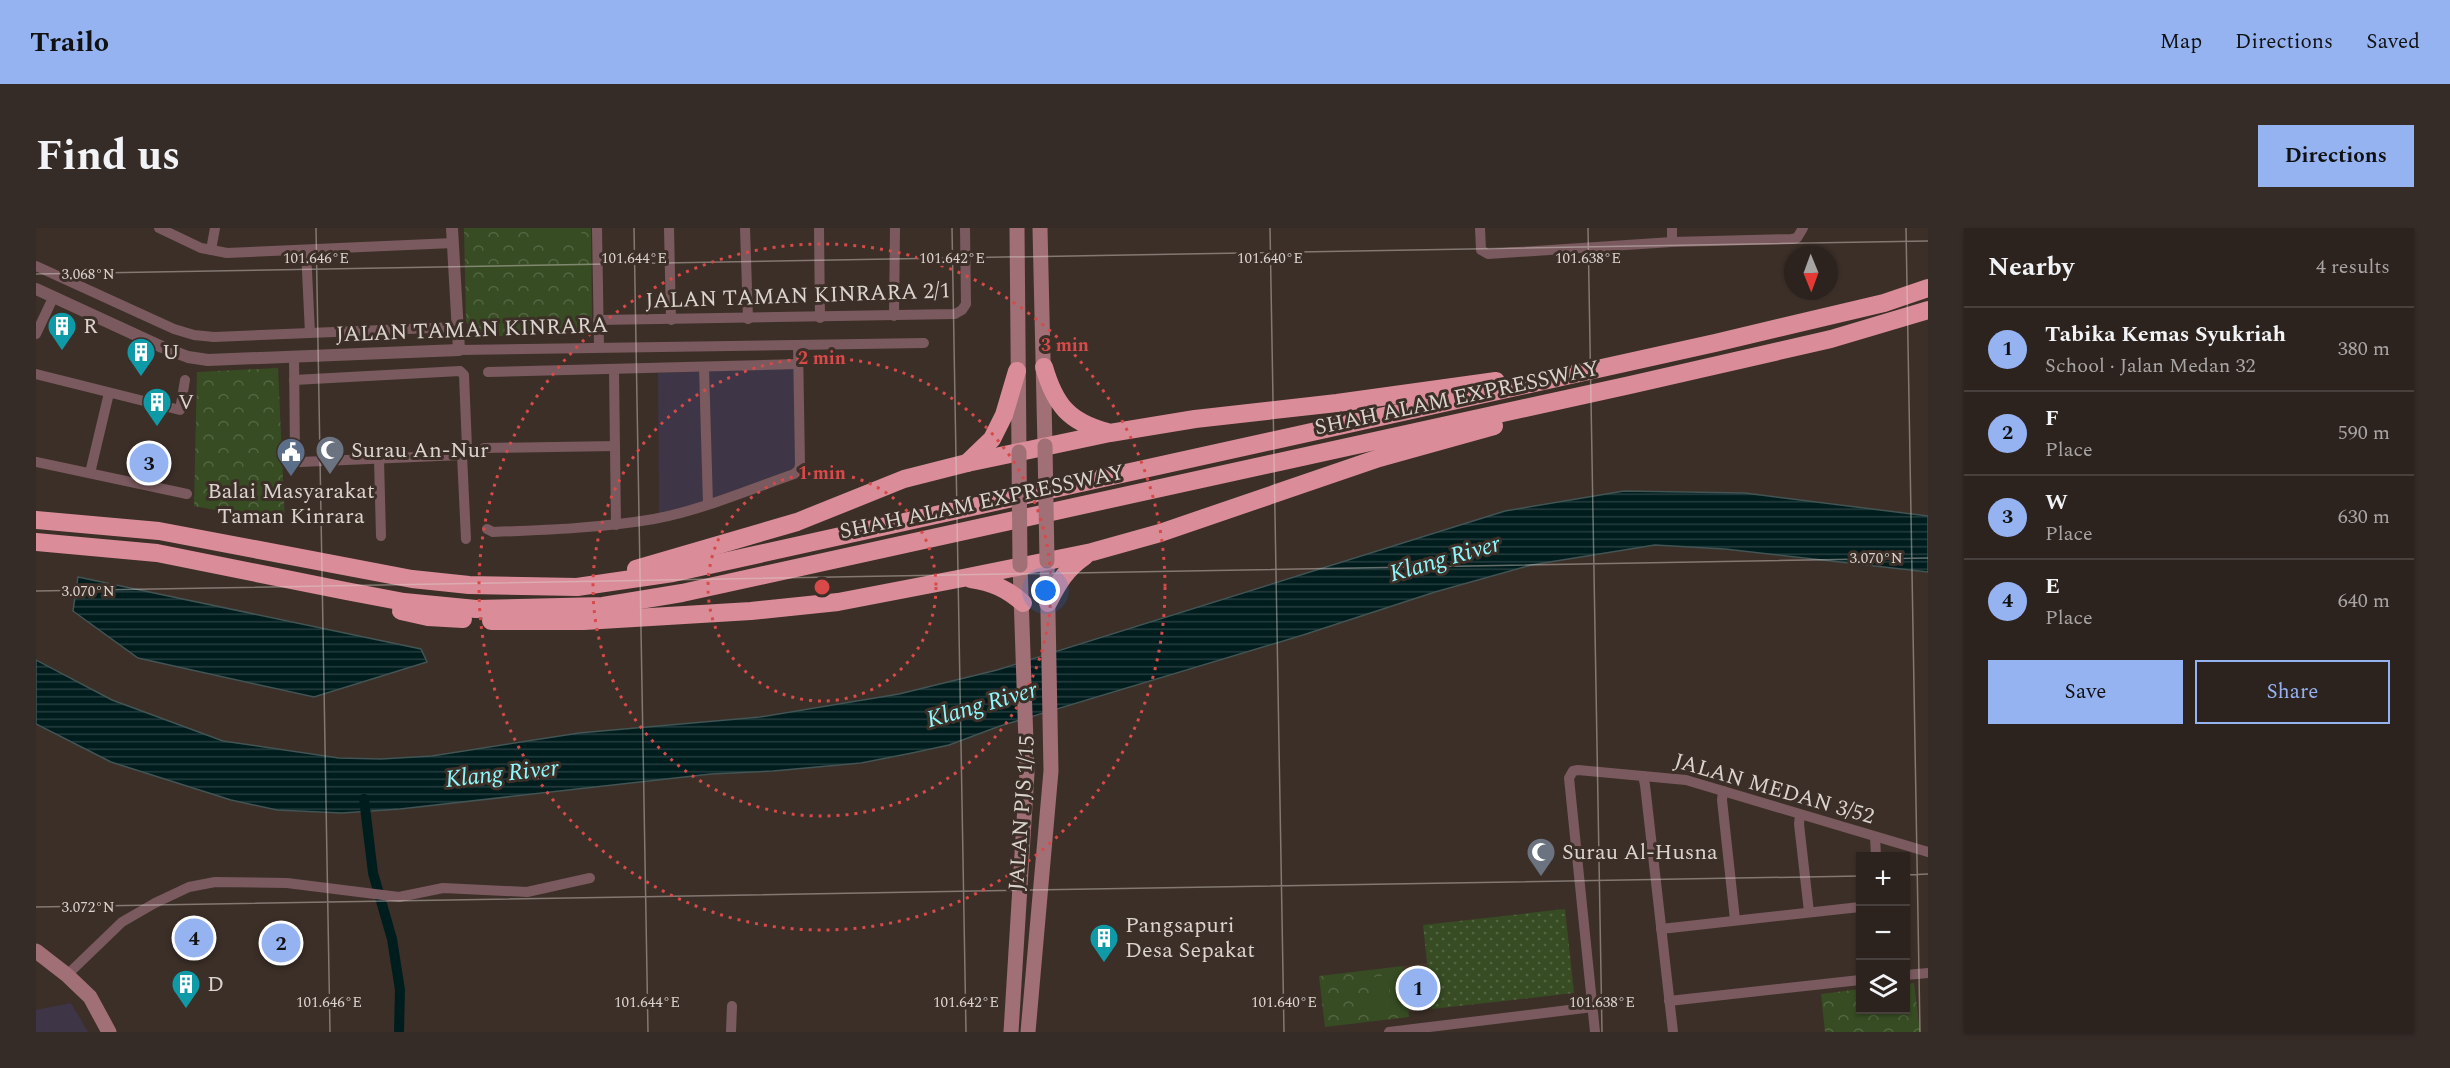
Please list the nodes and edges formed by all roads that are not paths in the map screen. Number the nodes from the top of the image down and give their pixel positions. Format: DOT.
graph roads {
  1 [pos="159,228"];
  2 [pos="215,228"];
  3 [pos="452,228"];
  4 [pos="597,228"];
  5 [pos="669,228"];
  6 [pos="745,228"];
  7 [pos="819,228"];
  8 [pos="895,228"];
  9 [pos="965,228"];
  10 [pos="1017,228"];
  11 [pos="1040,228"];
  12 [pos="1480,228"];
  13 [pos="1672,228"];
  14 [pos="1736,228"];
  15 [pos="1803,228"];
  16 [pos="1736,240"];
  17 [pos="1672,242"];
  18 [pos="453,243"];
  19 [pos="211,250"];
  20 [pos="306,250"];
  21 [pos="36,266"];
  22 [pos="1928,288"];
  23 [pos="36,289"];
  24 [pos="53,298"];
  25 [pos="1928,310"];
  26 [pos="894,316"];
  27 [pos="820,318"];
  28 [pos="748,319"];
  29 [pos="598,320"];
  30 [pos="671,320"];
  31 [pos="457,327"];
  32 [pos="310,333"];
  33 [pos="36,334"];
  34 [pos="924,343"];
  35 [pos="1715,343"];
  36 [pos="798,345"];
  37 [pos="599,347"];
  38 [pos="459,350"];
  39 [pos="294,357"];
  40 [pos="798,364"];
  41 [pos="704,367"];
  42 [pos="1044,368"];
  43 [pos="614,370"];
  44 [pos="1017,371"];
  45 [pos="488,372"];
  46 [pos="36,374"];
  47 [pos="185,380"];
  48 [pos="294,380"];
  49 [pos="1630,385"];
  50 [pos="109,393"];
  51 [pos="1110,433"];
  52 [pos="615,446"];
  53 [pos="1045,446"];
  54 [pos="484,448"];
  55 [pos="1019,452"];
  56 [pos="462,455"];
  57 [pos="379,459"];
  58 [pos="36,462"];
  59 [pos="967,463"];
  60 [pos="90,473"];
  61 [pos="188,494"];
  62 [pos="708,504"];
  63 [pos="36,520"];
  64 [pos="616,525"];
  65 [pos="487,529"];
  66 [pos="381,536"];
  67 [pos="466,539"];
  68 [pos="36,542"];
  69 [pos="1092,552"];
  70 [pos="1047,561"];
  71 [pos="1020,565"];
  72 [pos="963,578"];
  73 [pos="577,587"];
  74 [pos="346,591"];
  75 [pos="1048,607"];
  76 [pos="1023,608"];
  77 [pos="1642,776"];
  78 [pos="1723,791"];
  79 [pos="1800,815"];
  80 [pos="1875,837"];
  81 [pos="1876,852"];
  82 [pos="1928,852"];
  83 [pos="590,878"];
  84 [pos="1856,907"];
  85 [pos="1809,912"];
  86 [pos="1735,920"];
  87 [pos="1661,928"];
  88 [pos="36,951"];
  89 [pos="1928,973"];
  90 [pos="67,975"];
  91 [pos="1910,975"];
  92 [pos="1856,980"];
  93 [pos="1669,1001"];
  94 [pos="732,1006"];
  95 [pos="1593,1007"];
  96 [pos="109,1032"];
  97 [pos="731,1032"];
  98 [pos="1011,1032"];
  99 [pos="1028,1032"];
  100 [pos="1389,1032"];
  101 [pos="1595,1032"];
  102 [pos="1673,1032"];
  1 -- 19 [label="street"];
  2 -- 19 [label="street"];
  3 -- 18 [label="street"];
  4 -- 29 [label="street"];
  5 -- 30 [label="street"];
  6 -- 28 [label="street"];
  7 -- 27 [label="street"];
  8 -- 26 [label="street"];
  9 -- 26 [label="street, JALAN TAMAN KINRARA 2/1"];
  10 -- 44 [label="main road, JALAN PJS 1/15"];
  11 -- 42 [label="main road, JALAN PJS 1/15"];
  12 -- 17 [label="street"];
  13 -- 17 [label="street"];
  14 -- 16 [label="street"];
  15 -- 16 [label="street"];
  16 -- 17 [label="street"];
  18 -- 20 [label="street"];
  18 -- 31 [label="street"];
  19 -- 20 [label="street"];
  20 -- 32 [label="street"];
  21 -- 32 [label="street"];
  22 -- 35 [label="highway, SHAH ALAM EXPRESSWAY"];
  23 -- 24 [label="street, JALAN TAMAN KINRARA"];
  24 -- 33 [label="street"];
  24 -- 39 [label="street, JALAN TAMAN KINRARA"];
  25 -- 49 [label="highway, SHAH ALAM EXPRESSWAY"];
  26 -- 27 [label="street, JALAN TAMAN KINRARA 2/1"];
  27 -- 28 [label="street, JALAN TAMAN KINRARA 2/1"];
  28 -- 30 [label="street, JALAN TAMAN KINRARA 2/1"];
  29 -- 30 [label="street, JALAN TAMAN KINRARA 2/1"];
  29 -- 37 [label="street"];
  31 -- 32 [label="street"];
  31 -- 38 [label="street"];
  34 -- 36 [label="street, JALAN TAMAN KINRARA"];
  35 -- 51 [label="highway"];
  35 -- 73 [label="highway, SHAH ALAM EXPRESSWAY"];
  36 -- 37 [label="street, JALAN TAMAN KINRARA"];
  36 -- 40 [label="street"];
  37 -- 38 [label="street, JALAN TAMAN KINRARA"];
  38 -- 39 [label="street, JALAN TAMAN KINRARA"];
  39 -- 48 [label="street"];
  40 -- 41 [label="street"];
  40 -- 62 [label="street"];
  41 -- 43 [label="street"];
  41 -- 62 [label="street"];
  42 -- 51 [label="highway"];
  42 -- 53 [label="main road, JALAN PJS 1/15"];
  43 -- 45 [label="street"];
  43 -- 52 [label="street"];
  44 -- 55 [label="main road, JALAN PJS 1/15"];
  44 -- 59 [label="highway"];
  46 -- 50 [label="street"];
  47 -- 50 [label="street"];
  48 -- 56 [label="street"];
  48 -- 57 [label="street"];
  49 -- 69 [label="highway"];
  49 -- 74 [label="highway, SHAH ALAM EXPRESSWAY"];
  50 -- 60 [label="street"];
  51 -- 53 [label="highway"];
  52 -- 54 [label="street"];
  52 -- 64 [label="street"];
  53 -- 55 [label="highway"];
  53 -- 70 [label="main road, JALAN PJS 1/15, bridge"];
  55 -- 59 [label="highway"];
  55 -- 71 [label="main road, JALAN PJS 1/15, bridge"];
  56 -- 57 [label="street"];
  56 -- 67 [label="street"];
  57 -- 66 [label="street"];
  58 -- 60 [label="street"];
  59 -- 73 [label="highway"];
  60 -- 61 [label="street"];
  62 -- 64 [label="street"];
  63 -- 73 [label="highway, SHAH ALAM EXPRESSWAY"];
  64 -- 65 [label="street"];
  68 -- 74 [label="highway, SHAH ALAM EXPRESSWAY"];
  69 -- 70 [label="highway"];
  69 -- 75 [label="highway"];
  70 -- 71 [label="highway"];
  70 -- 75 [label="main road, JALAN PJS 1/15"];
  71 -- 72 [label="highway"];
  71 -- 76 [label="main road, JALAN PJS 1/15"];
  72 -- 74 [label="highway"];
  72 -- 76 [label="highway"];
  75 -- 99 [label="main road, JALAN PJS 1/15"];
  76 -- 98 [label="main road, JALAN PJS 1/15"];
  77 -- 78 [label="street, JALAN MEDAN 3/52"];
  77 -- 87 [label="street"];
  77 -- 95 [label="street, JALAN MEDAN 3/52"];
  78 -- 79 [label="street, JALAN MEDAN 3/52"];
  78 -- 86 [label="street"];
  79 -- 80 [label="street, JALAN MEDAN 3/52"];
  79 -- 85 [label="street"];
  80 -- 81 [label="street"];
  80 -- 82 [label="street, JALAN MEDAN 3/52"];
  83 -- 90 [label="street"];
  84 -- 85 [label="street"];
  85 -- 86 [label="street"];
  86 -- 87 [label="street"];
  87 -- 93 [label="street"];
  88 -- 90 [label="main road"];
  89 -- 91 [label="street"];
  90 -- 96 [label="main road"];
  92 -- 93 [label="street"];
  93 -- 102 [label="street"];
  94 -- 97 [label="street"];
  95 -- 100 [label="street"];
  95 -- 101 [label="street"];
}
